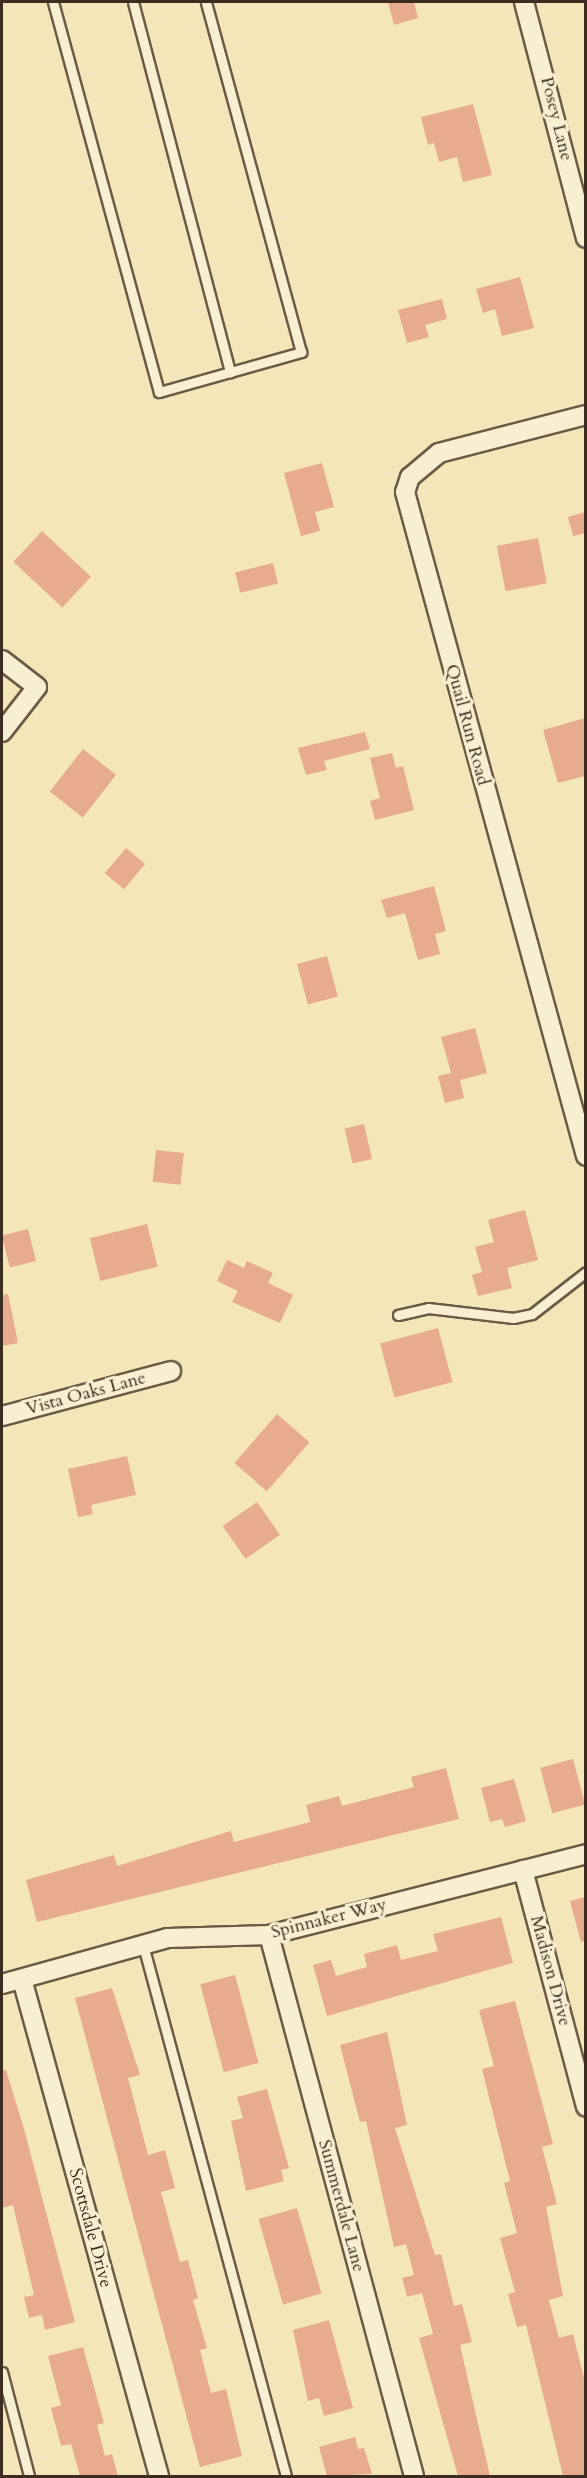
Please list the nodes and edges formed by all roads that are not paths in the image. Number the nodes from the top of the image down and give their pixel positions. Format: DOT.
graph roads {
  1 [pos="54,2"];
  2 [pos="133,2"];
  3 [pos="206,2"];
  4 [pos="524,2"];
  5 [pos="585,238"];
  6 [pos="230,372"];
  7 [pos="585,415"];
  8 [pos="2,660"];
  9 [pos="2,732"];
  10 [pos="585,1155"];
  11 [pos="585,1272"];
  12 [pos="398,1315"];
  13 [pos="171,1371"];
  14 [pos="2,1416"];
  15 [pos="585,1854"];
  16 [pos="523,1870"];
  17 [pos="269,1935"];
  18 [pos="143,1945"];
  19 [pos="22,1979"];
  20 [pos="2,1984"];
  21 [pos="584,2097"];
  22 [pos="2,2372"];
  23 [pos="29,2476"];
  24 [pos="159,2476"];
  25 [pos="286,2476"];
  26 [pos="414,2476"];
  1 -- 6 [label="lane"];
  2 -- 6 [label="lane"];
  3 -- 6 [label="lane"];
  4 -- 5 [label="street, Posey Lane"];
  7 -- 10 [label="street, Quail Run Road"];
  8 -- 9 [label="street"];
  11 -- 12 [label="lane"];
  13 -- 14 [label="street, Vista Oaks Lane"];
  15 -- 16 [label="street, Spinnaker Way"];
  16 -- 17 [label="street, Spinnaker Way"];
  16 -- 21 [label="street, Madison Drive"];
  17 -- 18 [label="street, Spinnaker Way"];
  17 -- 26 [label="street, Summerdale Lane"];
  18 -- 19 [label="street, Spinnaker Way"];
  18 -- 25 [label="lane"];
  19 -- 20 [label="street, Spinnaker Way"];
  19 -- 24 [label="street, Scottsdale Drive"];
  22 -- 23 [label="lane"];
}
